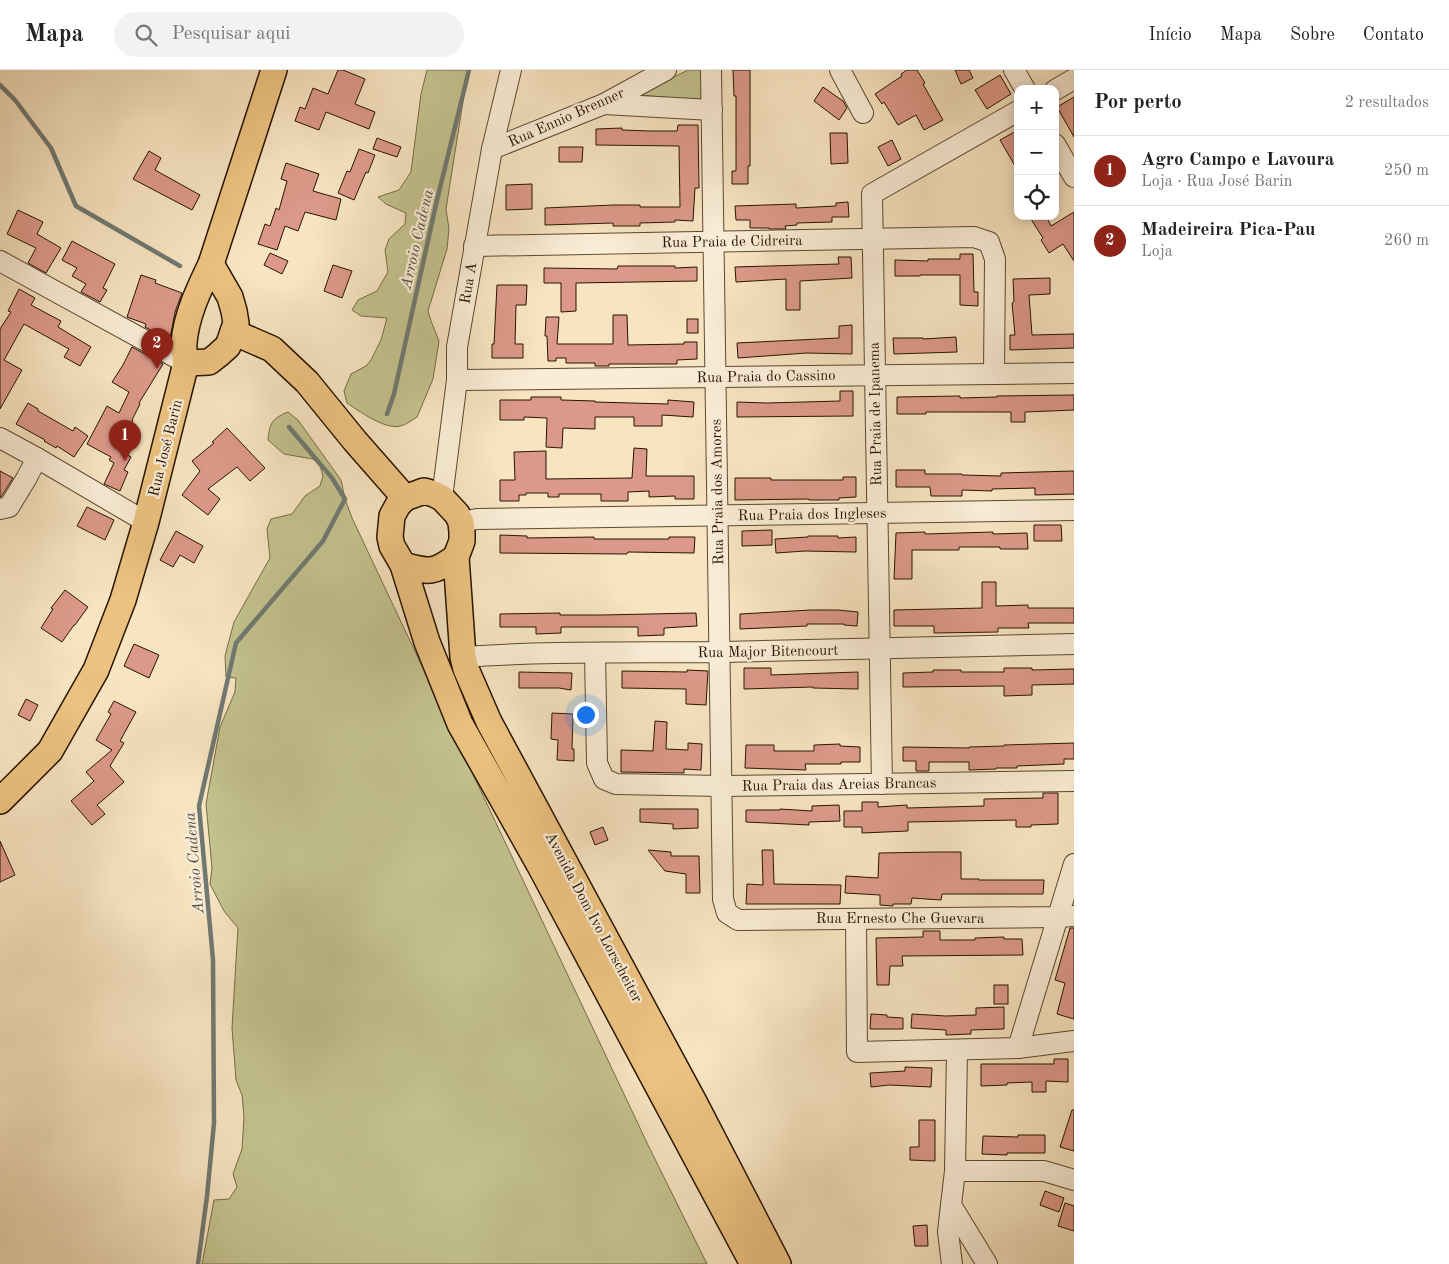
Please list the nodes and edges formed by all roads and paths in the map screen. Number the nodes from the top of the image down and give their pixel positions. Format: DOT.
graph roads {
  1 [pos="274,70"];
  2 [pos="511,70"];
  3 [pos="666,70"];
  4 [pos="711,70"];
  5 [pos="840,70"];
  6 [pos="1014,70"];
  7 [pos="1074,80"];
  8 [pos="1022,85"];
  9 [pos="1059,88"];
  10 [pos="604,104"];
  11 [pos="712,110"];
  12 [pos="863,113"];
  13 [pos="1014,113"];
  14 [pos="492,150"];
  15 [pos="1059,151"];
  16 [pos="1074,177"];
  17 [pos="872,239"];
  18 [pos="714,242"];
  19 [pos="474,246"];
  20 [pos="0,261"];
  21 [pos="212,264"];
  22 [pos="233,332"];
  23 [pos="186,363"];
  24 [pos="1074,373"];
  25 [pos="994,374"];
  26 [pos="874,375"];
  27 [pos="716,377"];
  28 [pos="457,380"];
  29 [pos="0,438"];
  30 [pos="37,458"];
  31 [pos="405,498"];
  32 [pos="442,498"];
  33 [pos="0,509"];
  34 [pos="1074,510"];
  35 [pos="877,513"];
  36 [pos="718,515"];
  37 [pos="146,522"];
  38 [pos="461,522"];
  39 [pos="456,557"];
  40 [pos="403,565"];
  41 [pos="1074,644"];
  42 [pos="880,650"];
  43 [pos="720,652"];
  44 [pos="596,653"];
  45 [pos="463,657"];
  46 [pos="1074,781"];
  47 [pos="882,784"];
  48 [pos="722,786"];
  49 [pos="0,801"];
  50 [pos="1074,864"];
  51 [pos="727,914"];
  52 [pos="1066,916"];
  53 [pos="856,919"];
  54 [pos="1074,1041"];
  55 [pos="1018,1048"];
  56 [pos="957,1050"];
  57 [pos="955,1171"];
  58 [pos="1074,1180"];
  59 [pos="951,1205"];
  60 [pos="753,1264"];
  61 [pos="778,1264"];
  62 [pos="952,1264"];
  63 [pos="987,1264"];
  1 -- 21 [label="main road, Rua José Barin"];
  2 -- 14 [label="street, Rua A"];
  3 -- 10 [label="street, Rua Ennio Brenner"];
  4 -- 11 [label="street, Rua Praia dos Amores"];
  5 -- 12 [label="street"];
  6 -- 8 [label="street"];
  7 -- 9 [label="street"];
  10 -- 11 [label="street"];
  10 -- 14 [label="street, Rua Ennio Brenner"];
  11 -- 18 [label="street, Rua Praia dos Amores"];
  13 -- 17 [label="street, Rua Praia de Ipanema"];
  14 -- 19 [label="street, Rua A"];
  15 -- 16 [label="street"];
  17 -- 18 [label="street, Rua Praia de Cidreira"];
  17 -- 25 [label="street, Rua Praia de Cidreira"];
  17 -- 26 [label="street, Rua Praia de Ipanema"];
  18 -- 19 [label="street, Rua Praia de Cidreira"];
  18 -- 27 [label="street, Rua Praia dos Amores"];
  19 -- 28 [label="street, Rua A"];
  20 -- 23 [label="street"];
  21 -- 22 [label="main road"];
  21 -- 23 [label="main road, Rua José Barin"];
  22 -- 23 [label="main road"];
  22 -- 31 [label="main road"];
  23 -- 37 [label="main road, Rua José Barin"];
  24 -- 25 [label="street, Rua Praia do Cassino"];
  25 -- 26 [label="street, Rua Praia do Cassino"];
  26 -- 27 [label="street, Rua Praia do Cassino"];
  26 -- 35 [label="street, Rua Praia de Ipanema"];
  27 -- 28 [label="street, Rua Praia do Cassino"];
  27 -- 36 [label="street, Rua Praia dos Amores"];
  28 -- 32 [label="street, Rua A"];
  29 -- 30 [label="street"];
  30 -- 33 [label="street"];
  30 -- 37 [label="street"];
  31 -- 32 [label="main road"];
  31 -- 40 [label="main road, Avenida Dom Ivo Lorscheiter"];
  32 -- 38 [label="main road"];
  34 -- 35 [label="street, Rua Praia dos Ingleses"];
  35 -- 36 [label="street, Rua Praia dos Ingleses"];
  35 -- 42 [label="street, Rua Praia de Ipanema"];
  36 -- 38 [label="street, Rua Praia dos Ingleses"];
  36 -- 43 [label="street, Rua Praia dos Amores"];
  37 -- 49 [label="main road, Rua José Barin"];
  38 -- 39 [label="main road, Avenida Dom Ivo Lorscheiter"];
  39 -- 40 [label="main road"];
  39 -- 45 [label="main road, Avenida Dom Ivo Lorscheiter"];
  40 -- 60 [label="main road, Avenida Dom Ivo Lorscheiter"];
  41 -- 42 [label="street, Rua Major Bitencourt"];
  42 -- 43 [label="street, Rua Major Bitencourt"];
  42 -- 47 [label="street, Rua Praia de Ipanema"];
  43 -- 44 [label="street, Rua Major Bitencourt"];
  43 -- 48 [label="street, Rua Praia dos Amores"];
  44 -- 45 [label="street, Rua Major Bitencourt"];
  44 -- 48 [label="street, Rua Praia das Areias Brancas"];
  45 -- 61 [label="main road, Avenida Dom Ivo Lorscheiter"];
  46 -- 47 [label="street, Rua Praia das Areias Brancas"];
  47 -- 48 [label="street, Rua Praia das Areias Brancas"];
  48 -- 51 [label="street, Rua Praia dos Amores"];
  50 -- 52 [label="street"];
  51 -- 53 [label="street, Rua Ernesto Che Guevara"];
  52 -- 53 [label="street, Rua Ernesto Che Guevara"];
  52 -- 55 [label="street"];
  53 -- 56 [label="street"];
  54 -- 55 [label="street"];
  55 -- 56 [label="street"];
  56 -- 57 [label="street"];
  57 -- 58 [label="street"];
  57 -- 59 [label="street"];
  59 -- 62 [label="street"];
  59 -- 63 [label="street"];
}
